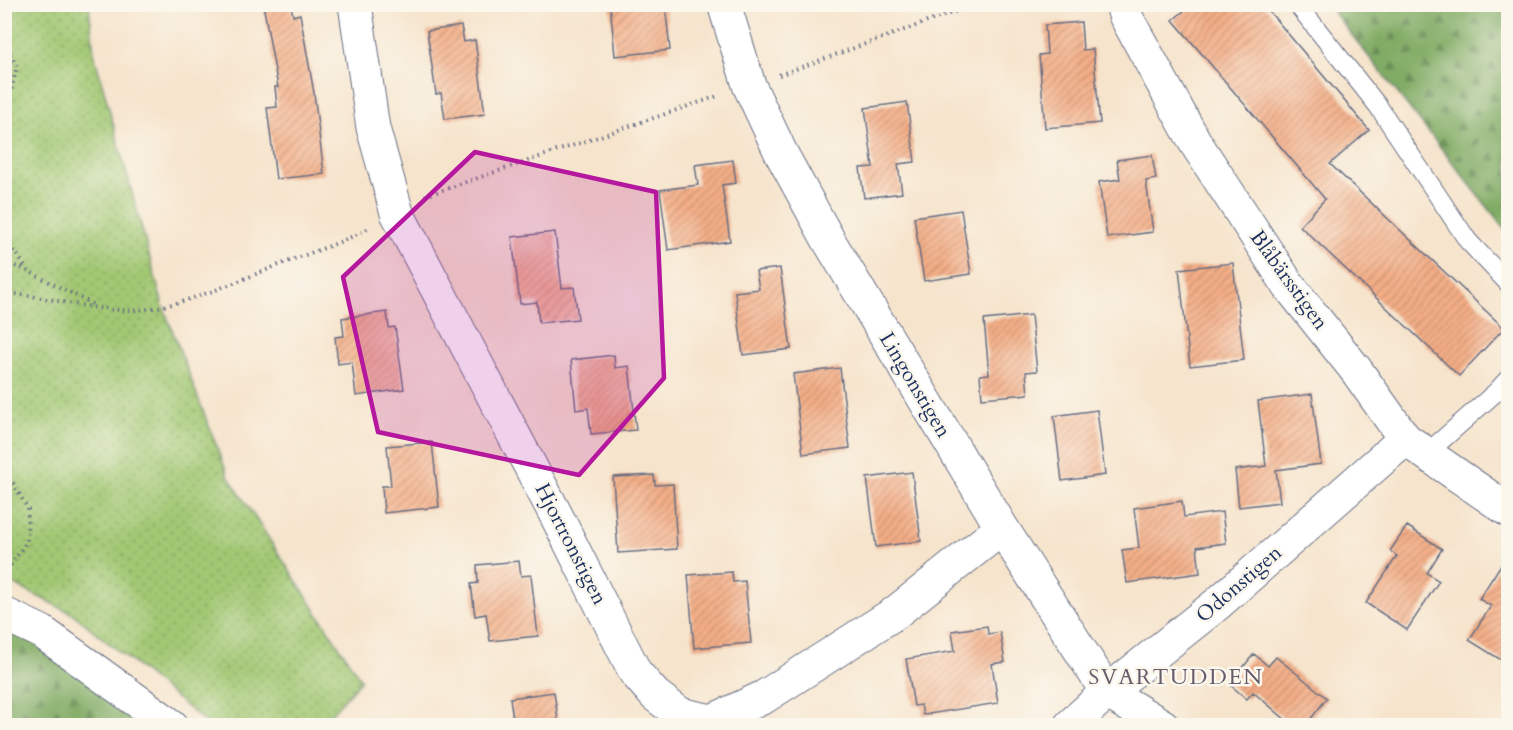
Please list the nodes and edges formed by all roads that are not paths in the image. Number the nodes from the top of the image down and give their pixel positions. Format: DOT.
graph roads {
  1 [pos="355,4"];
  2 [pos="724,4"];
  3 [pos="1122,4"];
  4 [pos="1297,4"];
  5 [pos="1509,283"];
  6 [pos="1509,379"];
  7 [pos="1415,446"];
  8 [pos="1509,510"];
  9 [pos="1002,528"];
  10 [pos="4,614"];
  11 [pos="1107,692"];
  12 [pos="172,726"];
  13 [pos="1070,726"];
  14 [pos="1163,726"];
  1 -- 9 [label="street, Hjortronstigen"];
  2 -- 9 [label="street, Lingonstigen"];
  3 -- 7 [label="street, Blåbärsstigen"];
  4 -- 5 [label="lane"];
  6 -- 7 [label="lane"];
  7 -- 8 [label="street, Blåbärsstigen"];
  7 -- 11 [label="street, Odonstigen"];
  9 -- 11 [label="street, Lingonstigen"];
  10 -- 12 [label="street"];
  11 -- 13 [label="street, Odonstigen"];
  11 -- 14 [label="street, Lingonstigen"];
}
